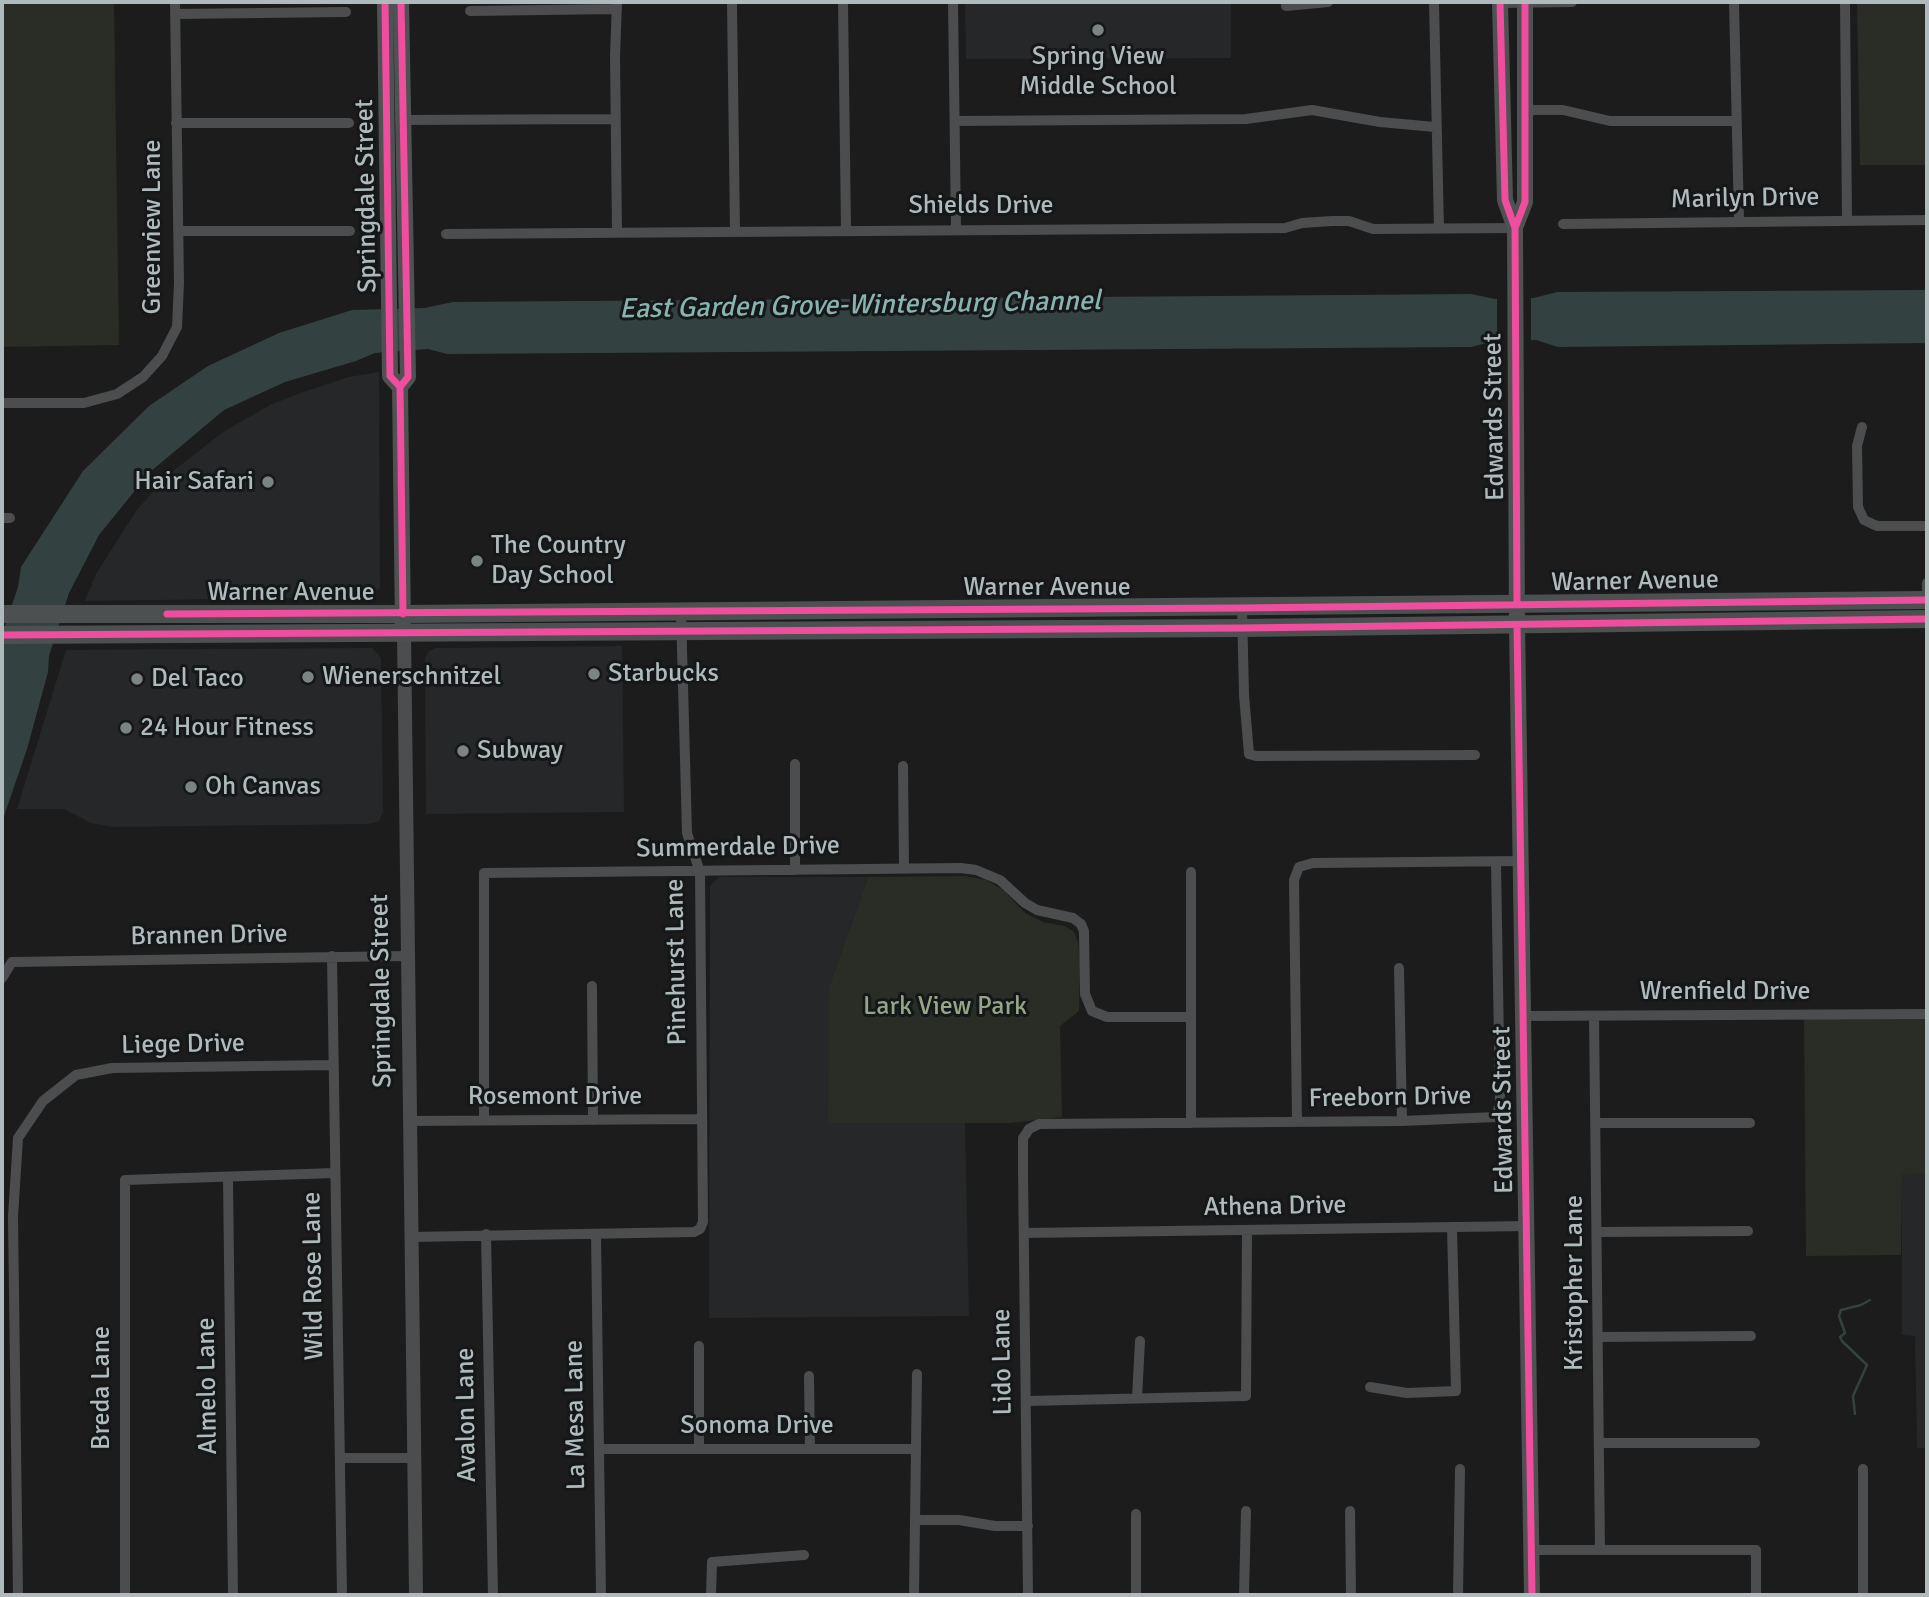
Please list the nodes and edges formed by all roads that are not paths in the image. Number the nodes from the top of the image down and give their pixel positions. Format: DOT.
graph roads {
  1 [pos="385,2"];
  2 [pos="401,2"];
  3 [pos="732,2"];
  4 [pos="843,2"];
  5 [pos="953,2"];
  6 [pos="1328,2"];
  7 [pos="1434,2"];
  8 [pos="1500,2"];
  9 [pos="1525,2"];
  10 [pos="1572,2"];
  11 [pos="1734,2"];
  12 [pos="1845,2"];
  13 [pos="1286,4"];
  14 [pos="617,5"];
  15 [pos="175,8"];
  16 [pos="470,11"];
  17 [pos="346,12"];
  18 [pos="1525,110"];
  19 [pos="615,119"];
  20 [pos="386,120"];
  21 [pos="404,120"];
  22 [pos="955,121"];
  23 [pos="1736,121"];
  24 [pos="176,123"];
  25 [pos="349,123"];
  26 [pos="1435,127"];
  27 [pos="1847,220"];
  28 [pos="1927,220"];
  29 [pos="1739,221"];
  30 [pos="1563,224"];
  31 [pos="1515,228"];
  32 [pos="956,229"];
  33 [pos="1438,229"];
  34 [pos="846,230"];
  35 [pos="178,231"];
  36 [pos="350,231"];
  37 [pos="617,232"];
  38 [pos="735,232"];
  39 [pos="446,234"];
  40 [pos="400,387"];
  41 [pos="2,403"];
  42 [pos="1862,427"];
  43 [pos="1927,526"];
  44 [pos="1927,583"];
  45 [pos="1851,600"];
  46 [pos="1927,600"];
  47 [pos="1781,601"];
  48 [pos="1517,605"];
  49 [pos="1242,608"];
  50 [pos="600,612"];
  51 [pos="681,612"];
  52 [pos="2,614"];
  53 [pos="167,614"];
  54 [pos="403,614"];
  55 [pos="104,615"];
  56 [pos="1927,619"];
  57 [pos="1702,621"];
  58 [pos="1781,621"];
  59 [pos="1517,625"];
  60 [pos="1243,628"];
  61 [pos="526,631"];
  62 [pos="682,632"];
  63 [pos="404,633"];
  64 [pos="166,634"];
  65 [pos="2,635"];
  66 [pos="55,635"];
  67 [pos="1475,755"];
  68 [pos="795,764"];
  69 [pos="902,766"];
  70 [pos="1496,862"];
  71 [pos="1522,862"];
  72 [pos="904,869"];
  73 [pos="795,870"];
  74 [pos="700,872"];
  75 [pos="1191,872"];
  76 [pos="332,956"];
  77 [pos="406,956"];
  78 [pos="1399,968"];
  79 [pos="2,978"];
  80 [pos="592,986"];
  81 [pos="1927,1014"];
  82 [pos="1523,1016"];
  83 [pos="1594,1016"];
  84 [pos="1191,1017"];
  85 [pos="333,1065"];
  86 [pos="701,1119"];
  87 [pos="484,1120"];
  88 [pos="593,1120"];
  89 [pos="409,1121"];
  90 [pos="1402,1121"];
  91 [pos="1297,1122"];
  92 [pos="1191,1123"];
  93 [pos="1597,1123"];
  94 [pos="1750,1123"];
  95 [pos="1029,1129"];
  96 [pos="335,1173"];
  97 [pos="228,1177"];
  98 [pos="1528,1226"];
  99 [pos="1452,1227"];
  100 [pos="1247,1230"];
  101 [pos="1748,1231"];
  102 [pos="1598,1232"];
  103 [pos="1024,1233"];
  104 [pos="486,1234"];
  105 [pos="596,1234"];
  106 [pos="411,1237"];
  107 [pos="1751,1336"];
  108 [pos="1599,1337"];
  109 [pos="1140,1341"];
  110 [pos="699,1346"];
  111 [pos="917,1374"];
  112 [pos="809,1376"];
  113 [pos="1370,1387"];
  114 [pos="1137,1398"];
  115 [pos="1027,1401"];
  116 [pos="1600,1443"];
  117 [pos="1755,1443"];
  118 [pos="599,1449"];
  119 [pos="699,1449"];
  120 [pos="810,1449"];
  121 [pos="916,1449"];
  122 [pos="340,1458"];
  123 [pos="414,1458"];
  124 [pos="1460,1469"];
  125 [pos="1863,1469"];
  126 [pos="1245,1511"];
  127 [pos="1350,1511"];
  128 [pos="1136,1514"];
  129 [pos="915,1520"];
  130 [pos="1028,1526"];
  131 [pos="1531,1550"];
  132 [pos="1600,1550"];
  133 [pos="804,1555"];
  134 [pos="18,1595"];
  135 [pos="125,1595"];
  136 [pos="233,1595"];
  137 [pos="342,1595"];
  138 [pos="416,1595"];
  139 [pos="493,1595"];
  140 [pos="601,1595"];
  141 [pos="711,1595"];
  142 [pos="914,1595"];
  143 [pos="1028,1595"];
  144 [pos="1136,1595"];
  145 [pos="1244,1595"];
  146 [pos="1351,1595"];
  147 [pos="1458,1595"];
  148 [pos="1532,1595"];
  149 [pos="1756,1595"];
  150 [pos="1863,1595"];
  1 -- 20 [label="main road, Springdale Street"];
  2 -- 21 [label="main road, Springdale Street"];
  3 -- 38 [label="street"];
  4 -- 34 [label="street"];
  5 -- 22 [label="street"];
  6 -- 13 [label="street"];
  7 -- 26 [label="street"];
  8 -- 9 [label="street"];
  8 -- 31 [label="main road, Edwards Street"];
  9 -- 10 [label="street"];
  9 -- 18 [label="main road, Edwards Street"];
  11 -- 23 [label="street"];
  12 -- 27 [label="street"];
  14 -- 16 [label="street"];
  14 -- 19 [label="street"];
  15 -- 17 [label="street"];
  15 -- 24 [label="street, Greenview Lane"];
  18 -- 23 [label="street"];
  18 -- 31 [label="main road, Edwards Street"];
  19 -- 21 [label="street"];
  19 -- 37 [label="street"];
  20 -- 21 [label="street"];
  20 -- 40 [label="main road, Springdale Street"];
  21 -- 40 [label="main road, Springdale Street"];
  22 -- 26 [label="street"];
  22 -- 32 [label="street"];
  23 -- 29 [label="street"];
  24 -- 25 [label="street"];
  24 -- 35 [label="street, Greenview Lane"];
  26 -- 33 [label="street"];
  27 -- 28 [label="street, Marilyn Drive"];
  27 -- 29 [label="street, Marilyn Drive"];
  29 -- 30 [label="street, Marilyn Drive"];
  31 -- 33 [label="street, Shields Drive"];
  31 -- 48 [label="main road, Edwards Street"];
  32 -- 33 [label="street, Shields Drive"];
  32 -- 34 [label="street, Shields Drive"];
  34 -- 38 [label="street, Shields Drive"];
  35 -- 36 [label="street"];
  35 -- 41 [label="street, Greenview Lane"];
  37 -- 38 [label="street, Shields Drive"];
  37 -- 39 [label="street, Shields Drive"];
  40 -- 54 [label="main road, Springdale Street"];
  42 -- 43 [label="street"];
  44 -- 46 [label="street"];
  45 -- 46 [label="main road, Warner Avenue"];
  45 -- 47 [label="main road, Warner Avenue"];
  45 -- 58 [label="main road"];
  46 -- 56 [label="street"];
  47 -- 48 [label="main road, Warner Avenue"];
  47 -- 57 [label="main road"];
  48 -- 49 [label="main road, Warner Avenue"];
  48 -- 59 [label="main road, Edwards Street"];
  49 -- 51 [label="main road, Warner Avenue"];
  49 -- 60 [label="street"];
  50 -- 51 [label="main road, Warner Avenue"];
  50 -- 54 [label="main road, Warner Avenue"];
  50 -- 61 [label="main road"];
  51 -- 62 [label="street, Pinehurst Lane"];
  52 -- 55 [label="main road, Warner Avenue"];
  53 -- 54 [label="main road, Warner Avenue"];
  53 -- 55 [label="main road, Warner Avenue"];
  53 -- 64 [label="main road"];
  54 -- 63 [label="main road, Springdale Street"];
  55 -- 66 [label="main road"];
  56 -- 58 [label="main road, Warner Avenue"];
  57 -- 58 [label="main road, Warner Avenue"];
  57 -- 59 [label="main road, Warner Avenue"];
  59 -- 60 [label="main road, Warner Avenue"];
  59 -- 71 [label="main road, Edwards Street"];
  60 -- 62 [label="main road, Warner Avenue"];
  60 -- 67 [label="street"];
  61 -- 62 [label="main road, Warner Avenue"];
  61 -- 63 [label="main road, Warner Avenue"];
  62 -- 74 [label="street, Pinehurst Lane"];
  63 -- 64 [label="main road, Warner Avenue"];
  63 -- 77 [label="street, Springdale Street"];
  64 -- 66 [label="main road, Warner Avenue"];
  65 -- 66 [label="main road, Warner Avenue"];
  68 -- 73 [label="street"];
  69 -- 72 [label="street"];
  70 -- 71 [label="street"];
  70 -- 90 [label="street, Freeborn Drive"];
  70 -- 91 [label="street"];
  71 -- 82 [label="main road, Edwards Street"];
  72 -- 73 [label="street, Summerdale Drive"];
  72 -- 84 [label="street, Summerdale Drive"];
  73 -- 74 [label="street, Summerdale Drive"];
  74 -- 86 [label="street, Pinehurst Lane"];
  74 -- 87 [label="street, Summerdale Drive"];
  75 -- 84 [label="street"];
  76 -- 77 [label="street, Brannen Drive"];
  76 -- 79 [label="street, Brannen Drive"];
  76 -- 85 [label="street, Wild Rose Lane"];
  77 -- 89 [label="street, Springdale Street"];
  78 -- 90 [label="street"];
  80 -- 88 [label="street"];
  81 -- 83 [label="street, Wrenfield Drive"];
  82 -- 83 [label="street, Wrenfield Drive"];
  82 -- 98 [label="main road, Edwards Street"];
  83 -- 93 [label="street, Kristopher Lane"];
  84 -- 92 [label="street"];
  85 -- 96 [label="street, Wild Rose Lane"];
  85 -- 134 [label="street, Liege Drive"];
  86 -- 88 [label="street, Rosemont Drive"];
  86 -- 105 [label="street, Pinehurst Lane"];
  87 -- 88 [label="street, Rosemont Drive"];
  87 -- 89 [label="street, Rosemont Drive"];
  89 -- 106 [label="street, Springdale Street"];
  90 -- 91 [label="street, Freeborn Drive"];
  91 -- 92 [label="street, Freeborn Drive"];
  92 -- 95 [label="street, Freeborn Drive"];
  93 -- 94 [label="street"];
  93 -- 102 [label="street, Kristopher Lane"];
  95 -- 103 [label="street, Lido Lane"];
  96 -- 97 [label="street"];
  96 -- 122 [label="street, Wild Rose Lane"];
  97 -- 135 [label="street, Breda Lane"];
  97 -- 136 [label="street, Almelo Lane"];
  98 -- 99 [label="street, Athena Drive"];
  98 -- 131 [label="main road, Edwards Street"];
  99 -- 100 [label="street, Athena Drive"];
  99 -- 113 [label="street"];
  100 -- 103 [label="street, Athena Drive"];
  100 -- 114 [label="street"];
  101 -- 102 [label="street"];
  102 -- 108 [label="street, Kristopher Lane"];
  103 -- 115 [label="street, Lido Lane"];
  104 -- 105 [label="street"];
  104 -- 106 [label="street"];
  104 -- 139 [label="street, Avalon Lane"];
  105 -- 118 [label="street, La Mesa Lane"];
  106 -- 123 [label="street, Springdale Street"];
  107 -- 108 [label="street"];
  108 -- 116 [label="street, Kristopher Lane"];
  109 -- 114 [label="street"];
  110 -- 119 [label="street"];
  111 -- 121 [label="street"];
  112 -- 120 [label="street"];
  114 -- 115 [label="street"];
  115 -- 130 [label="street, Lido Lane"];
  116 -- 117 [label="street"];
  116 -- 132 [label="street, Kristopher Lane"];
  118 -- 119 [label="street, Sonoma Drive"];
  118 -- 140 [label="street, La Mesa Lane"];
  119 -- 120 [label="street, Sonoma Drive"];
  120 -- 121 [label="street, Sonoma Drive"];
  121 -- 129 [label="street"];
  122 -- 123 [label="street"];
  122 -- 137 [label="street, Wild Rose Lane"];
  123 -- 138 [label="street, Springdale Street"];
  124 -- 147 [label="street"];
  125 -- 150 [label="street"];
  126 -- 145 [label="street"];
  127 -- 146 [label="street"];
  128 -- 144 [label="street"];
  129 -- 130 [label="street"];
  129 -- 142 [label="street"];
  130 -- 143 [label="street, Lido Lane"];
  131 -- 132 [label="street"];
  131 -- 148 [label="main road, Edwards Street"];
  132 -- 149 [label="street"];
  133 -- 141 [label="street"];
}
